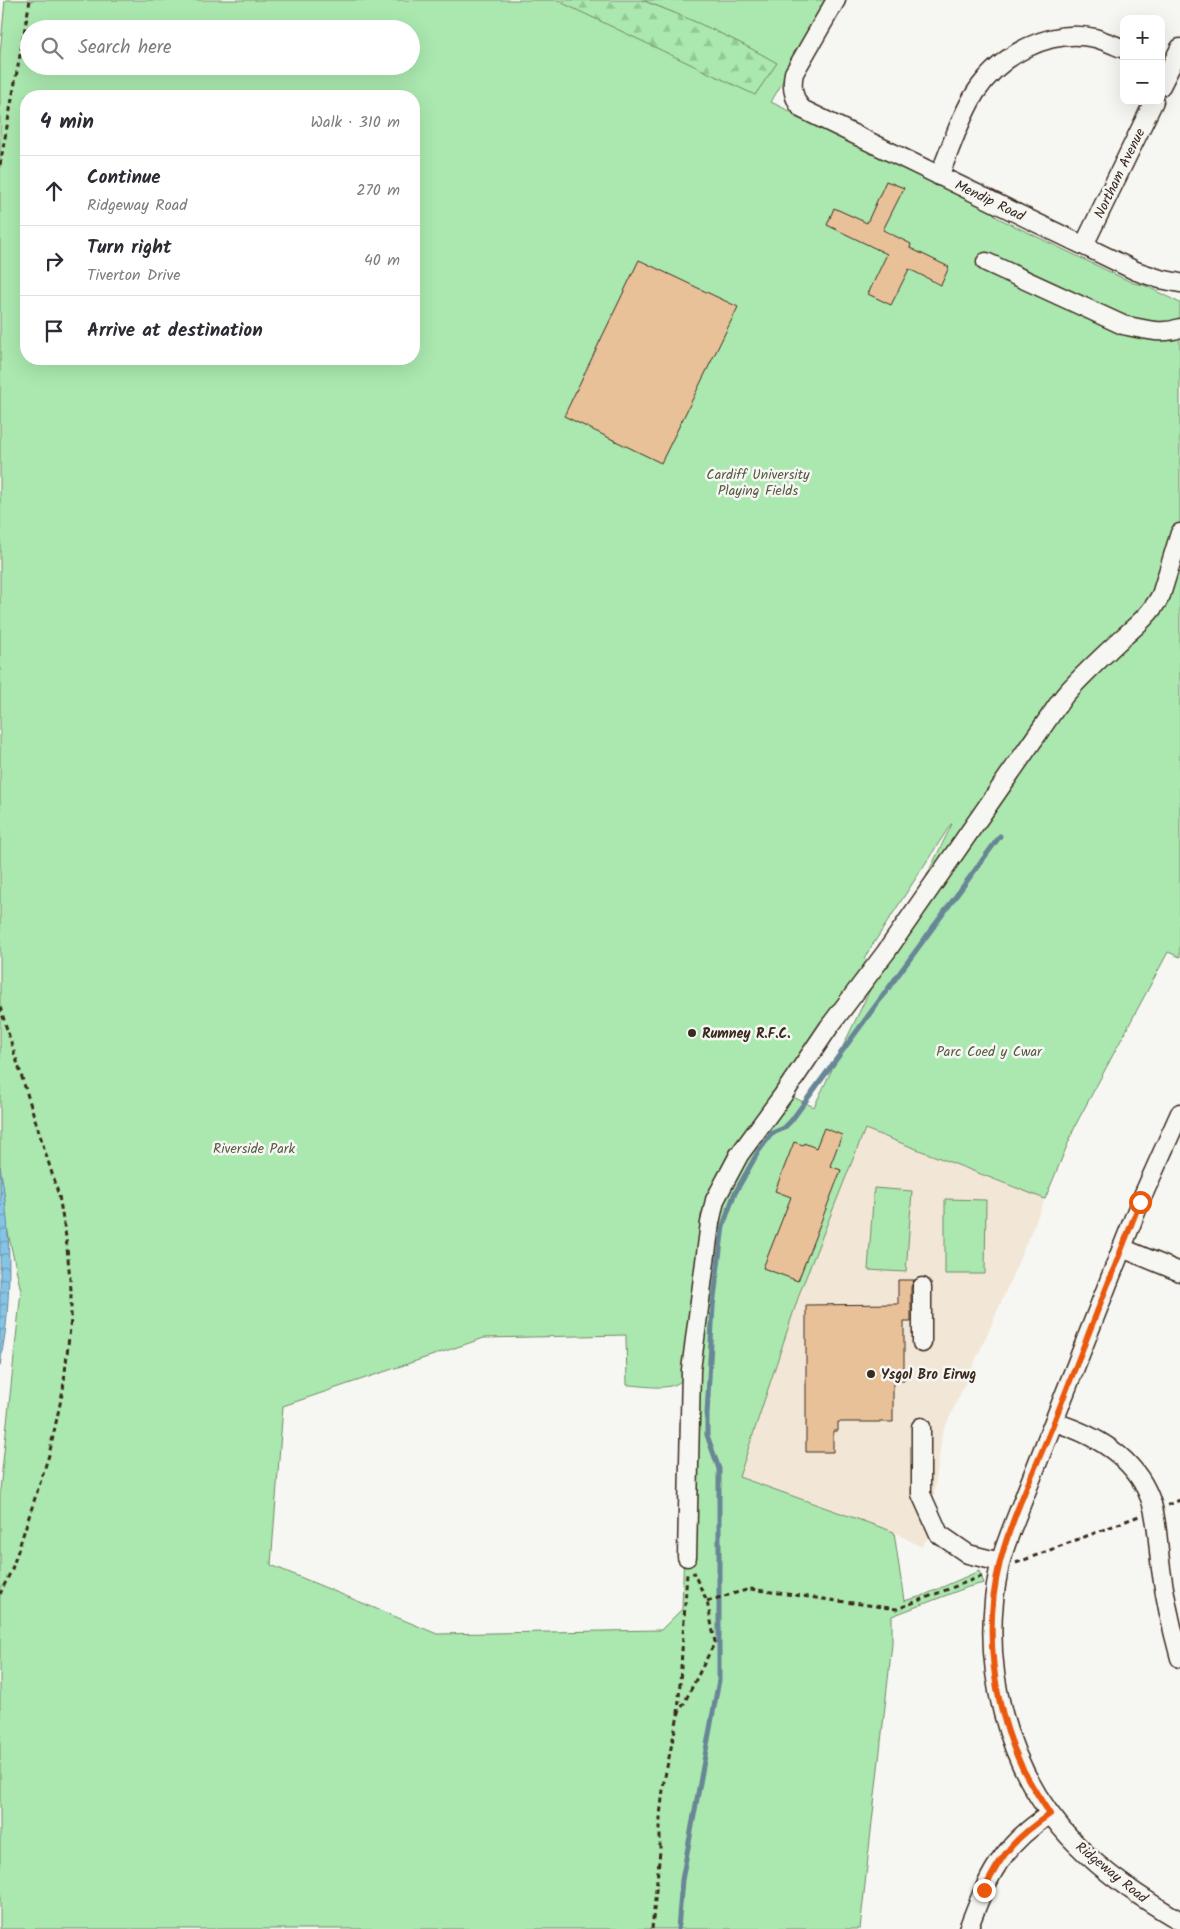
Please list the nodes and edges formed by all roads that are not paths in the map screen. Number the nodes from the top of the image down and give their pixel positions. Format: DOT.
graph roads {
  1 [pos="836,0"];
  2 [pos="1120,48"];
  3 [pos="1180,48"];
  4 [pos="1165,68"];
  5 [pos="1152,105"];
  6 [pos="939,176"];
  7 [pos="1084,245"];
  8 [pos="986,262"];
  9 [pos="1180,283"];
  10 [pos="1180,328"];
  11 [pos="1180,533"];
  12 [pos="1180,1113"];
  13 [pos="1122,1248"];
  14 [pos="1180,1272"];
  15 [pos="922,1286"];
  16 [pos="922,1343"];
  17 [pos="1054,1422"];
  18 [pos="921,1427"];
  19 [pos="687,1557"];
  20 [pos="1000,1566"];
  21 [pos="1180,1658"];
  22 [pos="1050,1814"];
  23 [pos="1180,1920"];
  24 [pos="968,1929"];
  1 -- 6 [label="street, Mendip Road"];
  2 -- 6 [label="street"];
  3 -- 4 [label="street"];
  5 -- 7 [label="street, Northam Avenue"];
  6 -- 7 [label="street, Mendip Road"];
  7 -- 9 [label="street, Mendip Road"];
  8 -- 10 [label="street"];
  11 -- 19 [label="street"];
  12 -- 13 [label="street, Ridgeway Road"];
  13 -- 14 [label="street"];
  13 -- 17 [label="street, Ridgeway Road"];
  15 -- 16 [label="street"];
  17 -- 20 [label="street, Ridgeway Road"];
  17 -- 21 [label="street"];
  18 -- 20 [label="street"];
  20 -- 22 [label="street, Ridgeway Road"];
  22 -- 23 [label="street, Ridgeway Road"];
  22 -- 24 [label="street"];
}
